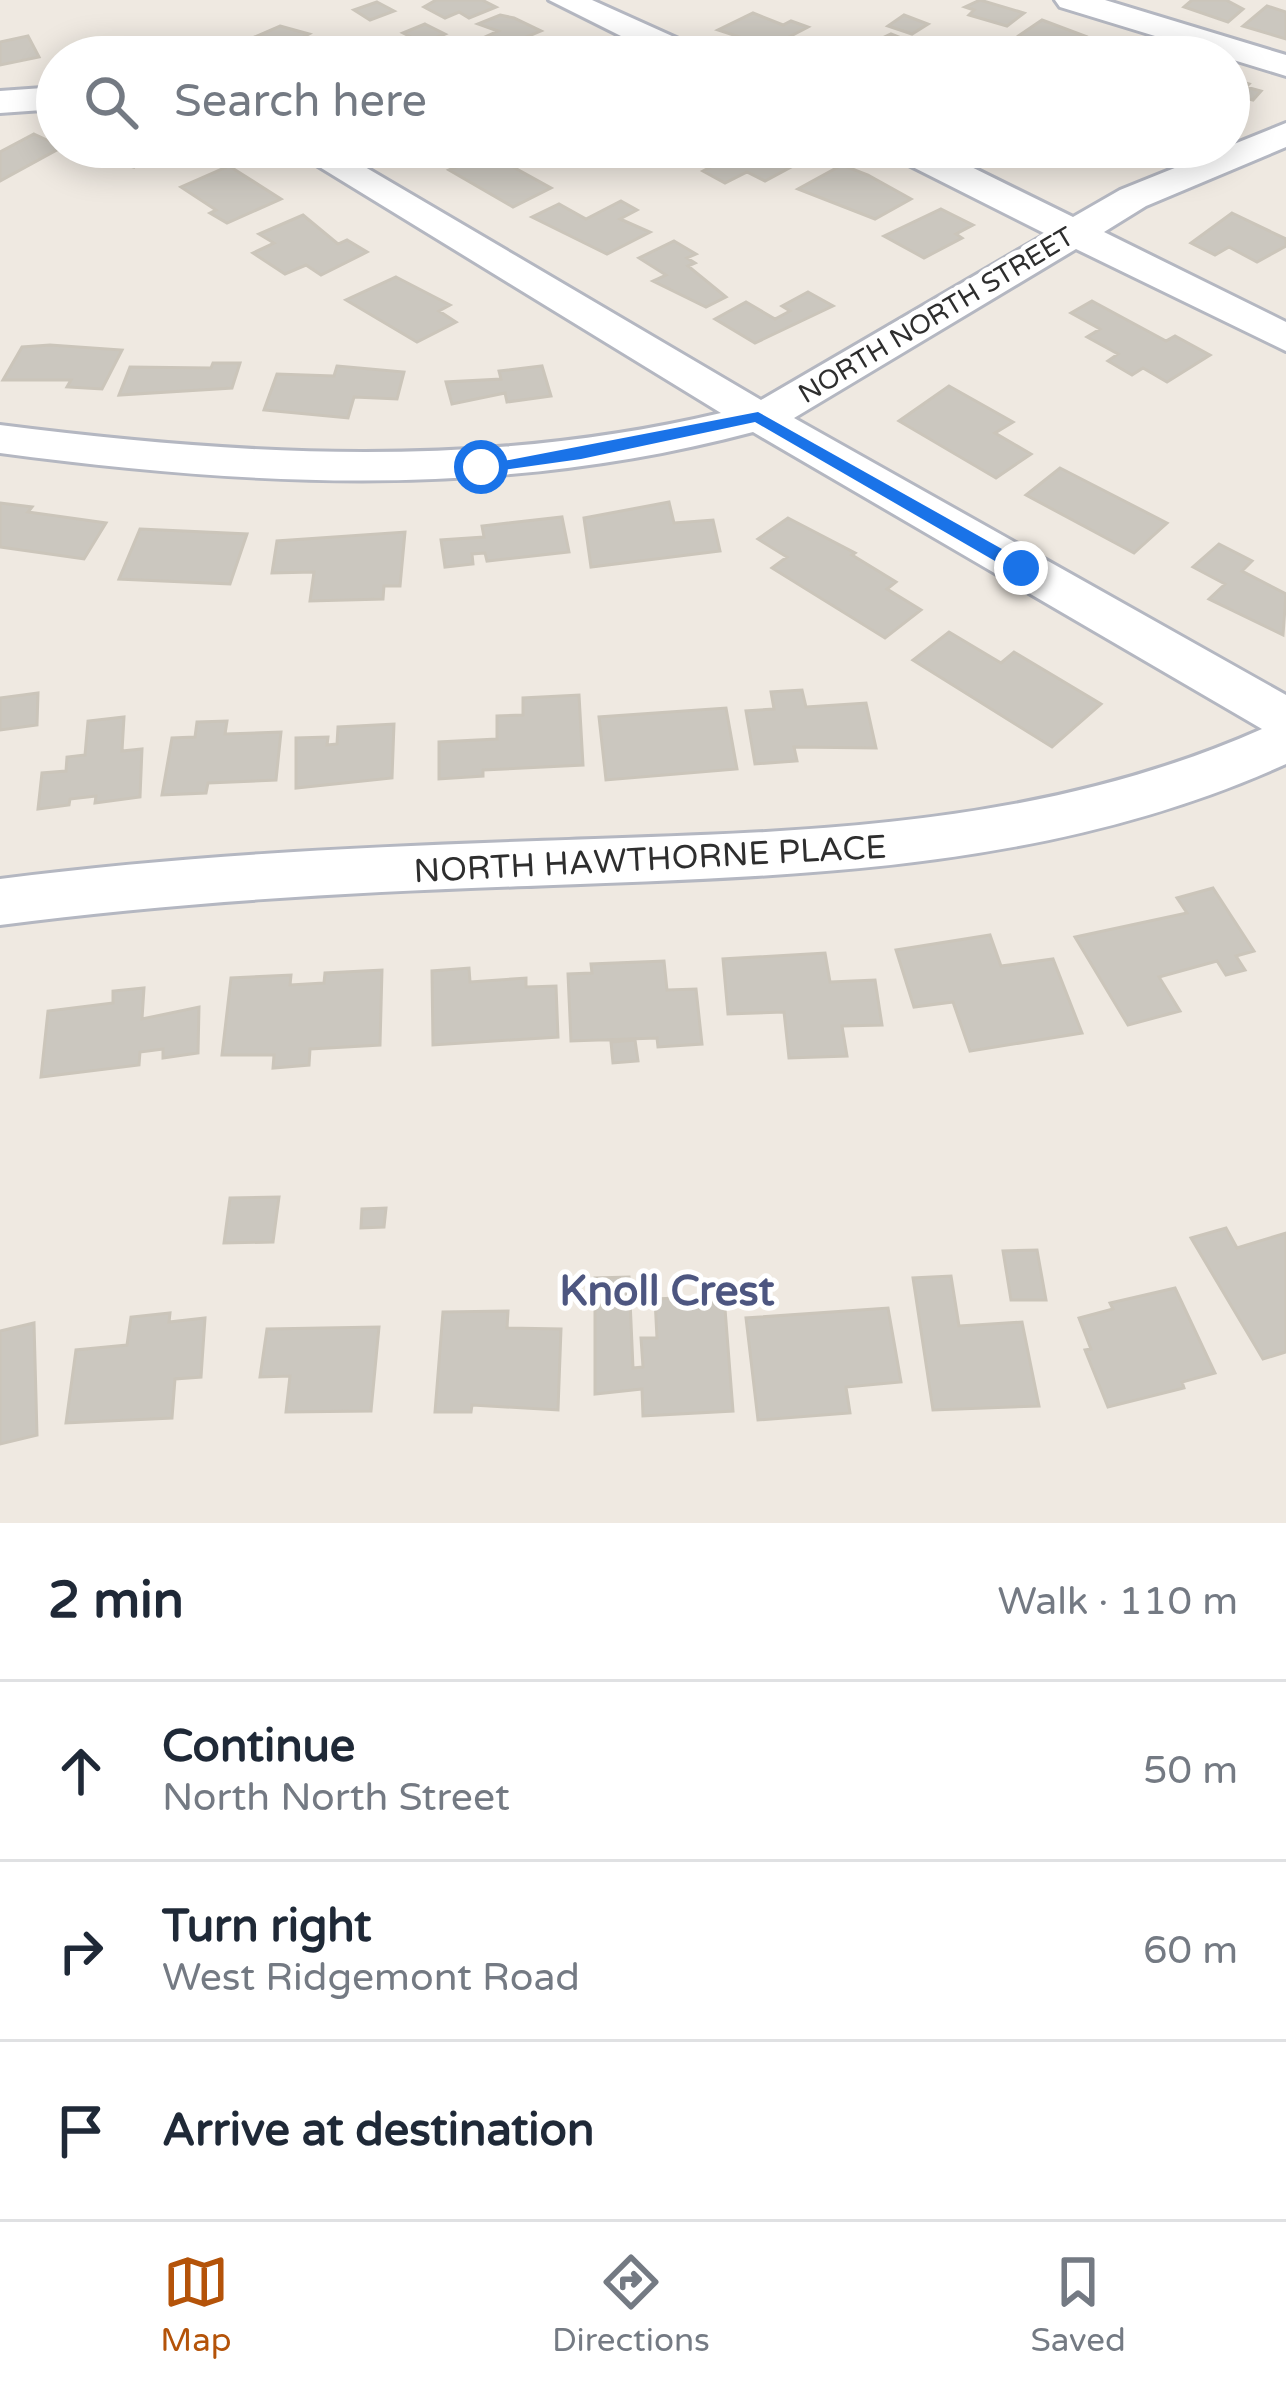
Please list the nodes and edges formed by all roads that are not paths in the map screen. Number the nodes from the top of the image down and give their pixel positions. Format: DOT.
graph roads {
  1 [pos="565,0"];
  2 [pos="1071,0"];
  3 [pos="645,36"];
  4 [pos="1188,36"];
  5 [pos="1250,55"];
  6 [pos="1286,66"];
  7 [pos="36,99"];
  8 [pos="0,102"];
  9 [pos="1286,134"];
  10 [pos="1250,148"];
  11 [pos="340,168"];
  12 [pos="947,168"];
  13 [pos="1199,168"];
  14 [pos="1078,230"];
  15 [pos="1286,338"];
  16 [pos="758,417"];
  17 [pos="0,439"];
  18 [pos="1286,719"];
  19 [pos="1286,741"];
  20 [pos="0,902"];
  1 -- 3 [label="street"];
  2 -- 4 [label="street"];
  5 -- 6 [label="street"];
  7 -- 8 [label="street"];
  9 -- 10 [label="street, NORTH NORTH STREET"];
  11 -- 16 [label="street"];
  12 -- 14 [label="street"];
  13 -- 14 [label="street, NORTH NORTH STREET"];
  14 -- 15 [label="street"];
  14 -- 16 [label="street, NORTH NORTH STREET"];
  16 -- 17 [label="street, NORTH NORTH STREET"];
  16 -- 18 [label="street"];
  19 -- 20 [label="street, NORTH HAWTHORNE PLACE"];
}
